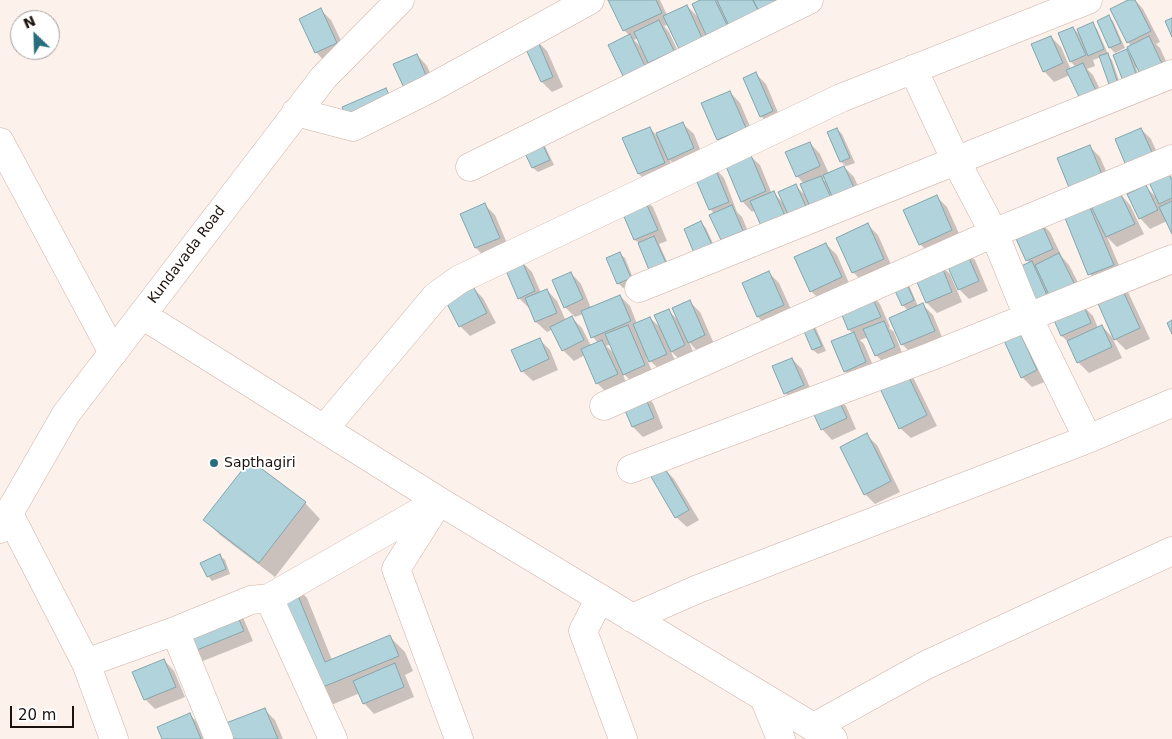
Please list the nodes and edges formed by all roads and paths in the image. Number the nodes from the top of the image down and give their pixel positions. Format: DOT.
graph roads {
  1 [pos="400,0"];
  2 [pos="590,0"];
  3 [pos="808,0"];
  4 [pos="1088,0"];
  5 [pos="913,69"];
  6 [pos="1172,74"];
  7 [pos="296,112"];
  8 [pos="0,142"];
  9 [pos="1172,160"];
  10 [pos="956,161"];
  11 [pos="470,167"];
  12 [pos="994,233"];
  13 [pos="1172,260"];
  14 [pos="639,288"];
  15 [pos="142,315"];
  16 [pos="1028,317"];
  17 [pos="113,352"];
  18 [pos="1172,403"];
  19 [pos="604,406"];
  20 [pos="324,429"];
  21 [pos="1088,439"];
  22 [pos="631,469"];
  23 [pos="440,501"];
  24 [pos="3,519"];
  25 [pos="1172,551"];
  26 [pos="269,598"];
  27 [pos="600,598"];
  28 [pos="632,618"];
  29 [pos="175,631"];
  30 [pos="86,663"];
  31 [pos="764,698"];
  32 [pos="824,733"];
  33 [pos="114,739"];
  34 [pos="219,739"];
  35 [pos="333,739"];
  36 [pos="459,739"];
  37 [pos="623,739"];
  38 [pos="781,739"];
  1 -- 7 [label="street, Kundavada Road"];
  2 -- 7 [label="street"];
  3 -- 11 [label="street"];
  4 -- 5 [label="street"];
  5 -- 10 [label="street"];
  5 -- 20 [label="street"];
  6 -- 10 [label="street"];
  7 -- 15 [label="street, Kundavada Road"];
  8 -- 17 [label="street"];
  9 -- 12 [label="street"];
  10 -- 12 [label="street"];
  10 -- 14 [label="street"];
  12 -- 16 [label="street"];
  12 -- 19 [label="street"];
  13 -- 16 [label="street"];
  15 -- 17 [label="street, Kundavada Road"];
  15 -- 20 [label="street"];
  16 -- 21 [label="street"];
  16 -- 22 [label="street"];
  17 -- 24 [label="street, Kundavada Road"];
  18 -- 21 [label="street"];
  20 -- 23 [label="street"];
  21 -- 28 [label="street"];
  23 -- 26 [label="street"];
  23 -- 27 [label="street"];
  23 -- 36 [label="street"];
  24 -- 30 [label="street"];
  25 -- 32 [label="street"];
  26 -- 29 [label="street"];
  26 -- 35 [label="street"];
  27 -- 28 [label="street"];
  27 -- 37 [label="street"];
  28 -- 31 [label="street"];
  29 -- 30 [label="street"];
  29 -- 34 [label="street"];
  30 -- 33 [label="street"];
  31 -- 32 [label="street"];
  31 -- 38 [label="street"];
}
